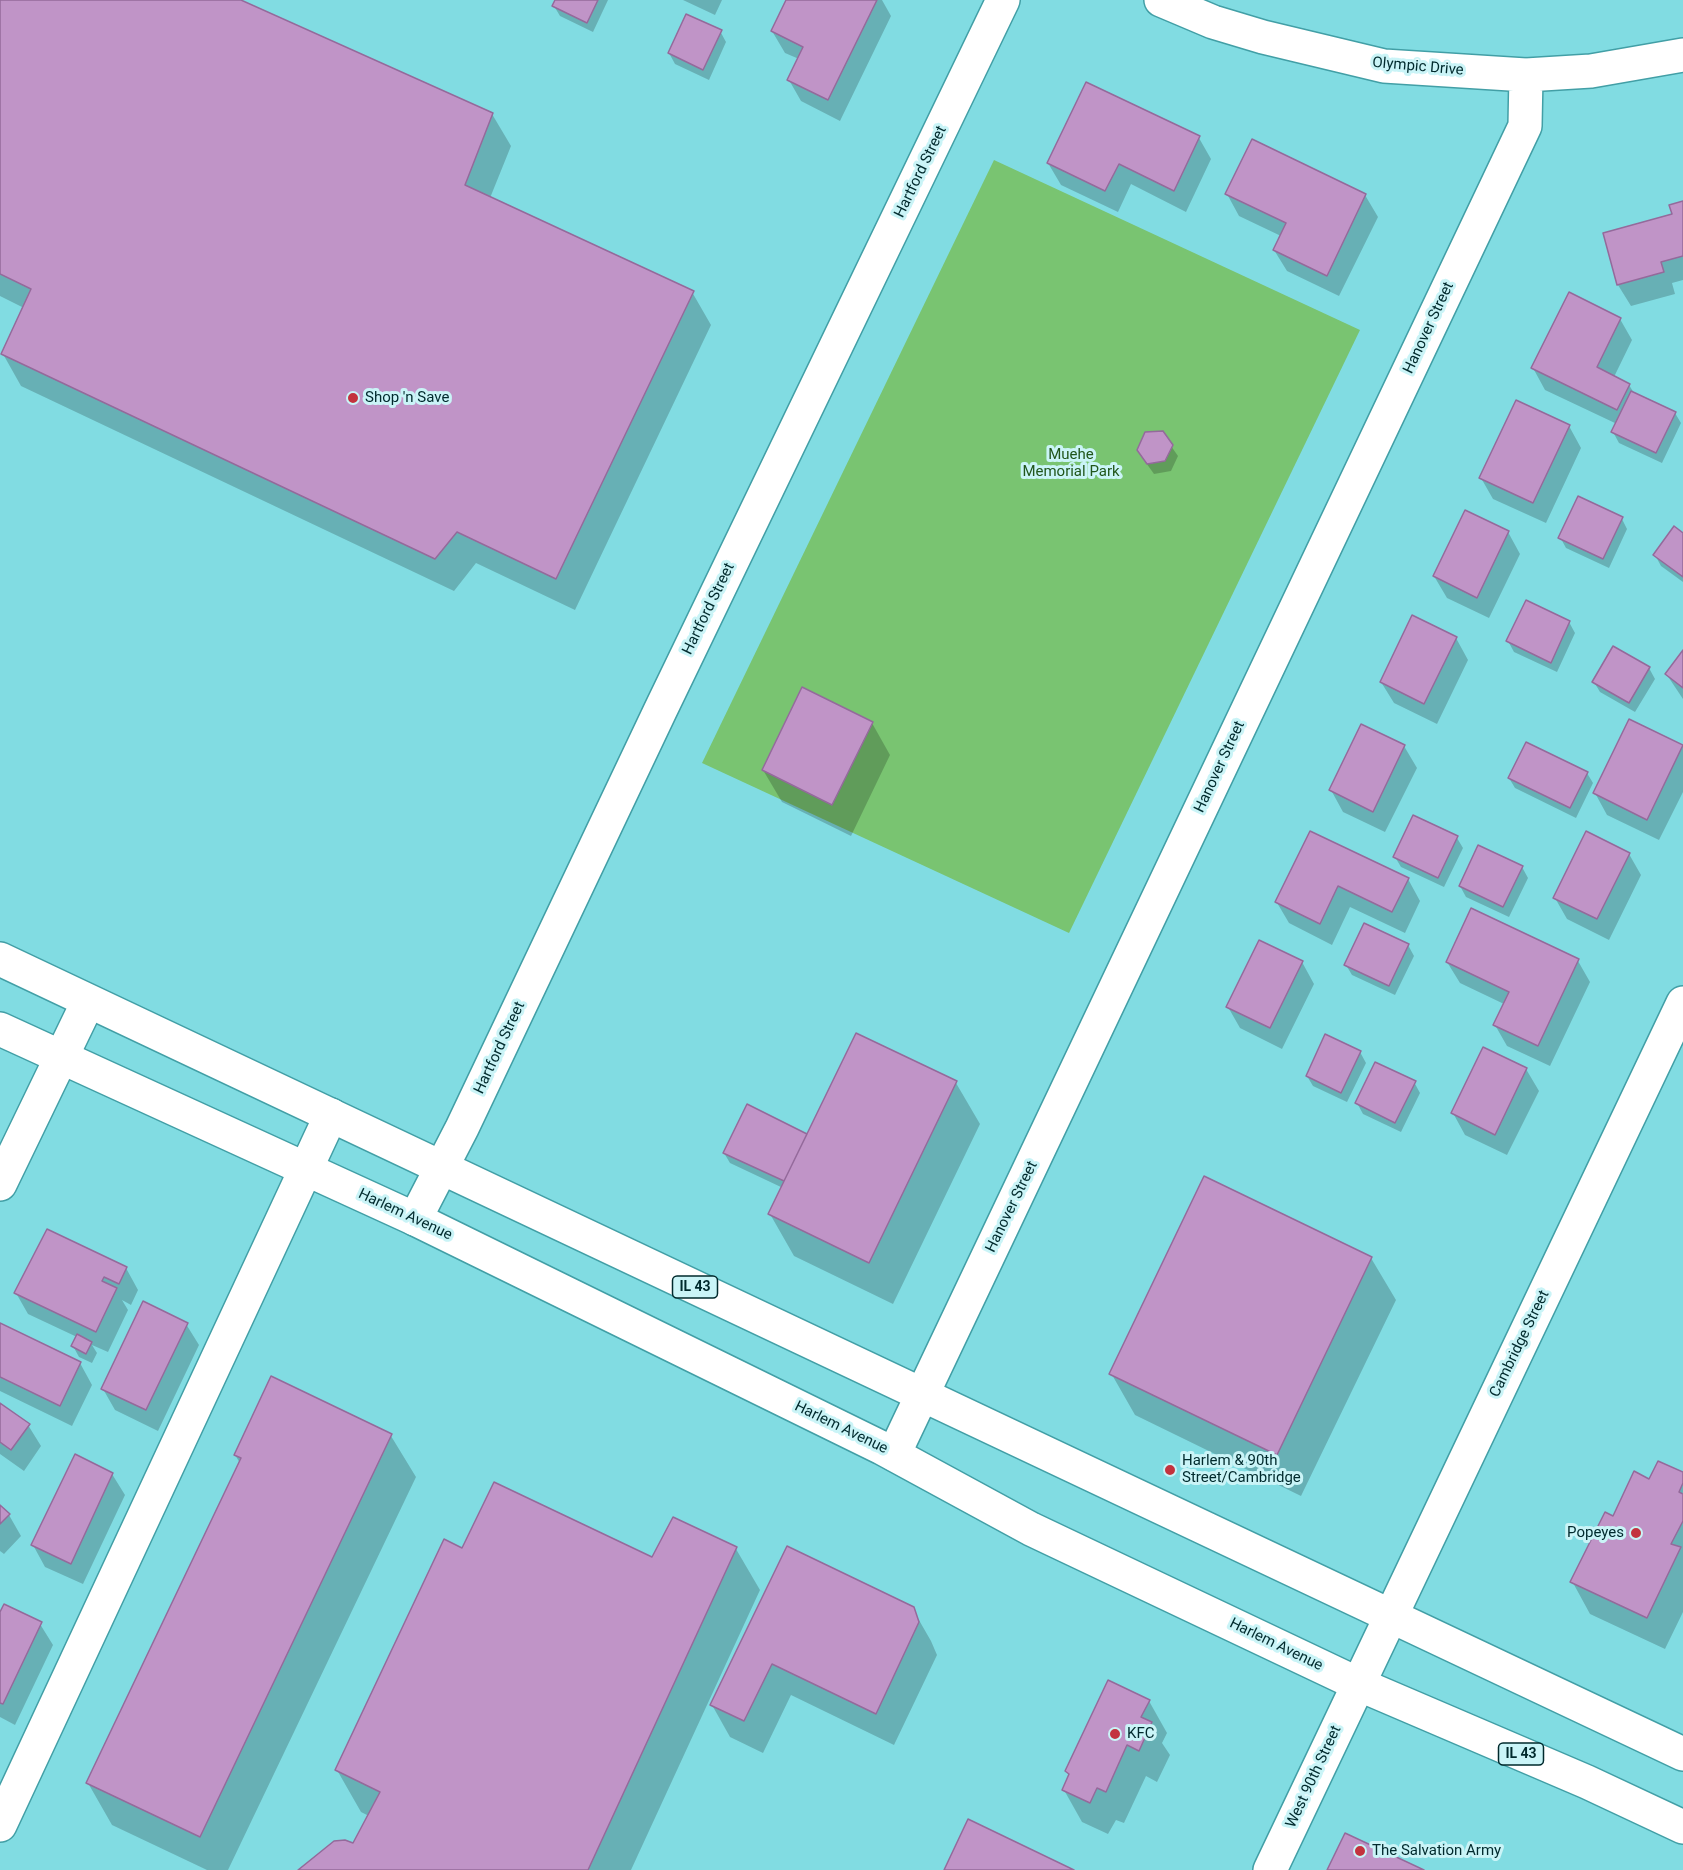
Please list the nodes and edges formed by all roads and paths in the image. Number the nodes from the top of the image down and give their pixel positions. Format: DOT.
graph roads {
  1 [pos="1003,0"];
  2 [pos="1161,0"];
  3 [pos="1683,55"];
  4 [pos="1526,75"];
  5 [pos="0,959"];
  6 [pos="88,1002"];
  7 [pos="1680,1017"];
  8 [pos="0,1029"];
  9 [pos="60,1056"];
  10 [pos="331,1116"];
  11 [pos="442,1167"];
  12 [pos="308,1170"];
  13 [pos="0,1184"];
  14 [pos="415,1219"];
  15 [pos="923,1394"];
  16 [pos="894,1454"];
  17 [pos="1390,1615"];
  18 [pos="1358,1684"];
  19 [pos="1683,1754"];
  20 [pos="0,1825"];
  21 [pos="1683,1827"];
  22 [pos="1270,1870"];
  1 -- 11 [label="street, Hartford Street"];
  2 -- 4 [label="street, Olympic Drive"];
  3 -- 4 [label="street, Olympic Drive"];
  4 -- 15 [label="street, Hanover Street"];
  5 -- 6 [label="street, IL 43"];
  6 -- 9 [label="street"];
  6 -- 10 [label="street, IL 43"];
  7 -- 17 [label="street, Cambridge Street"];
  8 -- 9 [label="street, Harlem Avenue / IL 43"];
  9 -- 12 [label="street, Harlem Avenue / IL 43"];
  9 -- 13 [label="street"];
  10 -- 11 [label="street, IL 43"];
  10 -- 12 [label="street"];
  11 -- 14 [label="street, Hartford Street"];
  11 -- 15 [label="street, IL 43"];
  12 -- 14 [label="street, Harlem Avenue / IL 43"];
  12 -- 20 [label="street"];
  14 -- 16 [label="street, Harlem Avenue / IL 43"];
  15 -- 16 [label="street, Hanover Street"];
  15 -- 17 [label="street, IL 43"];
  16 -- 18 [label="street, Harlem Avenue / IL 43"];
  17 -- 18 [label="street, Cambridge Street"];
  17 -- 19 [label="street, IL 43"];
  18 -- 21 [label="street, Harlem Avenue / IL 43"];
  18 -- 22 [label="street, West 90th Street"];
}
